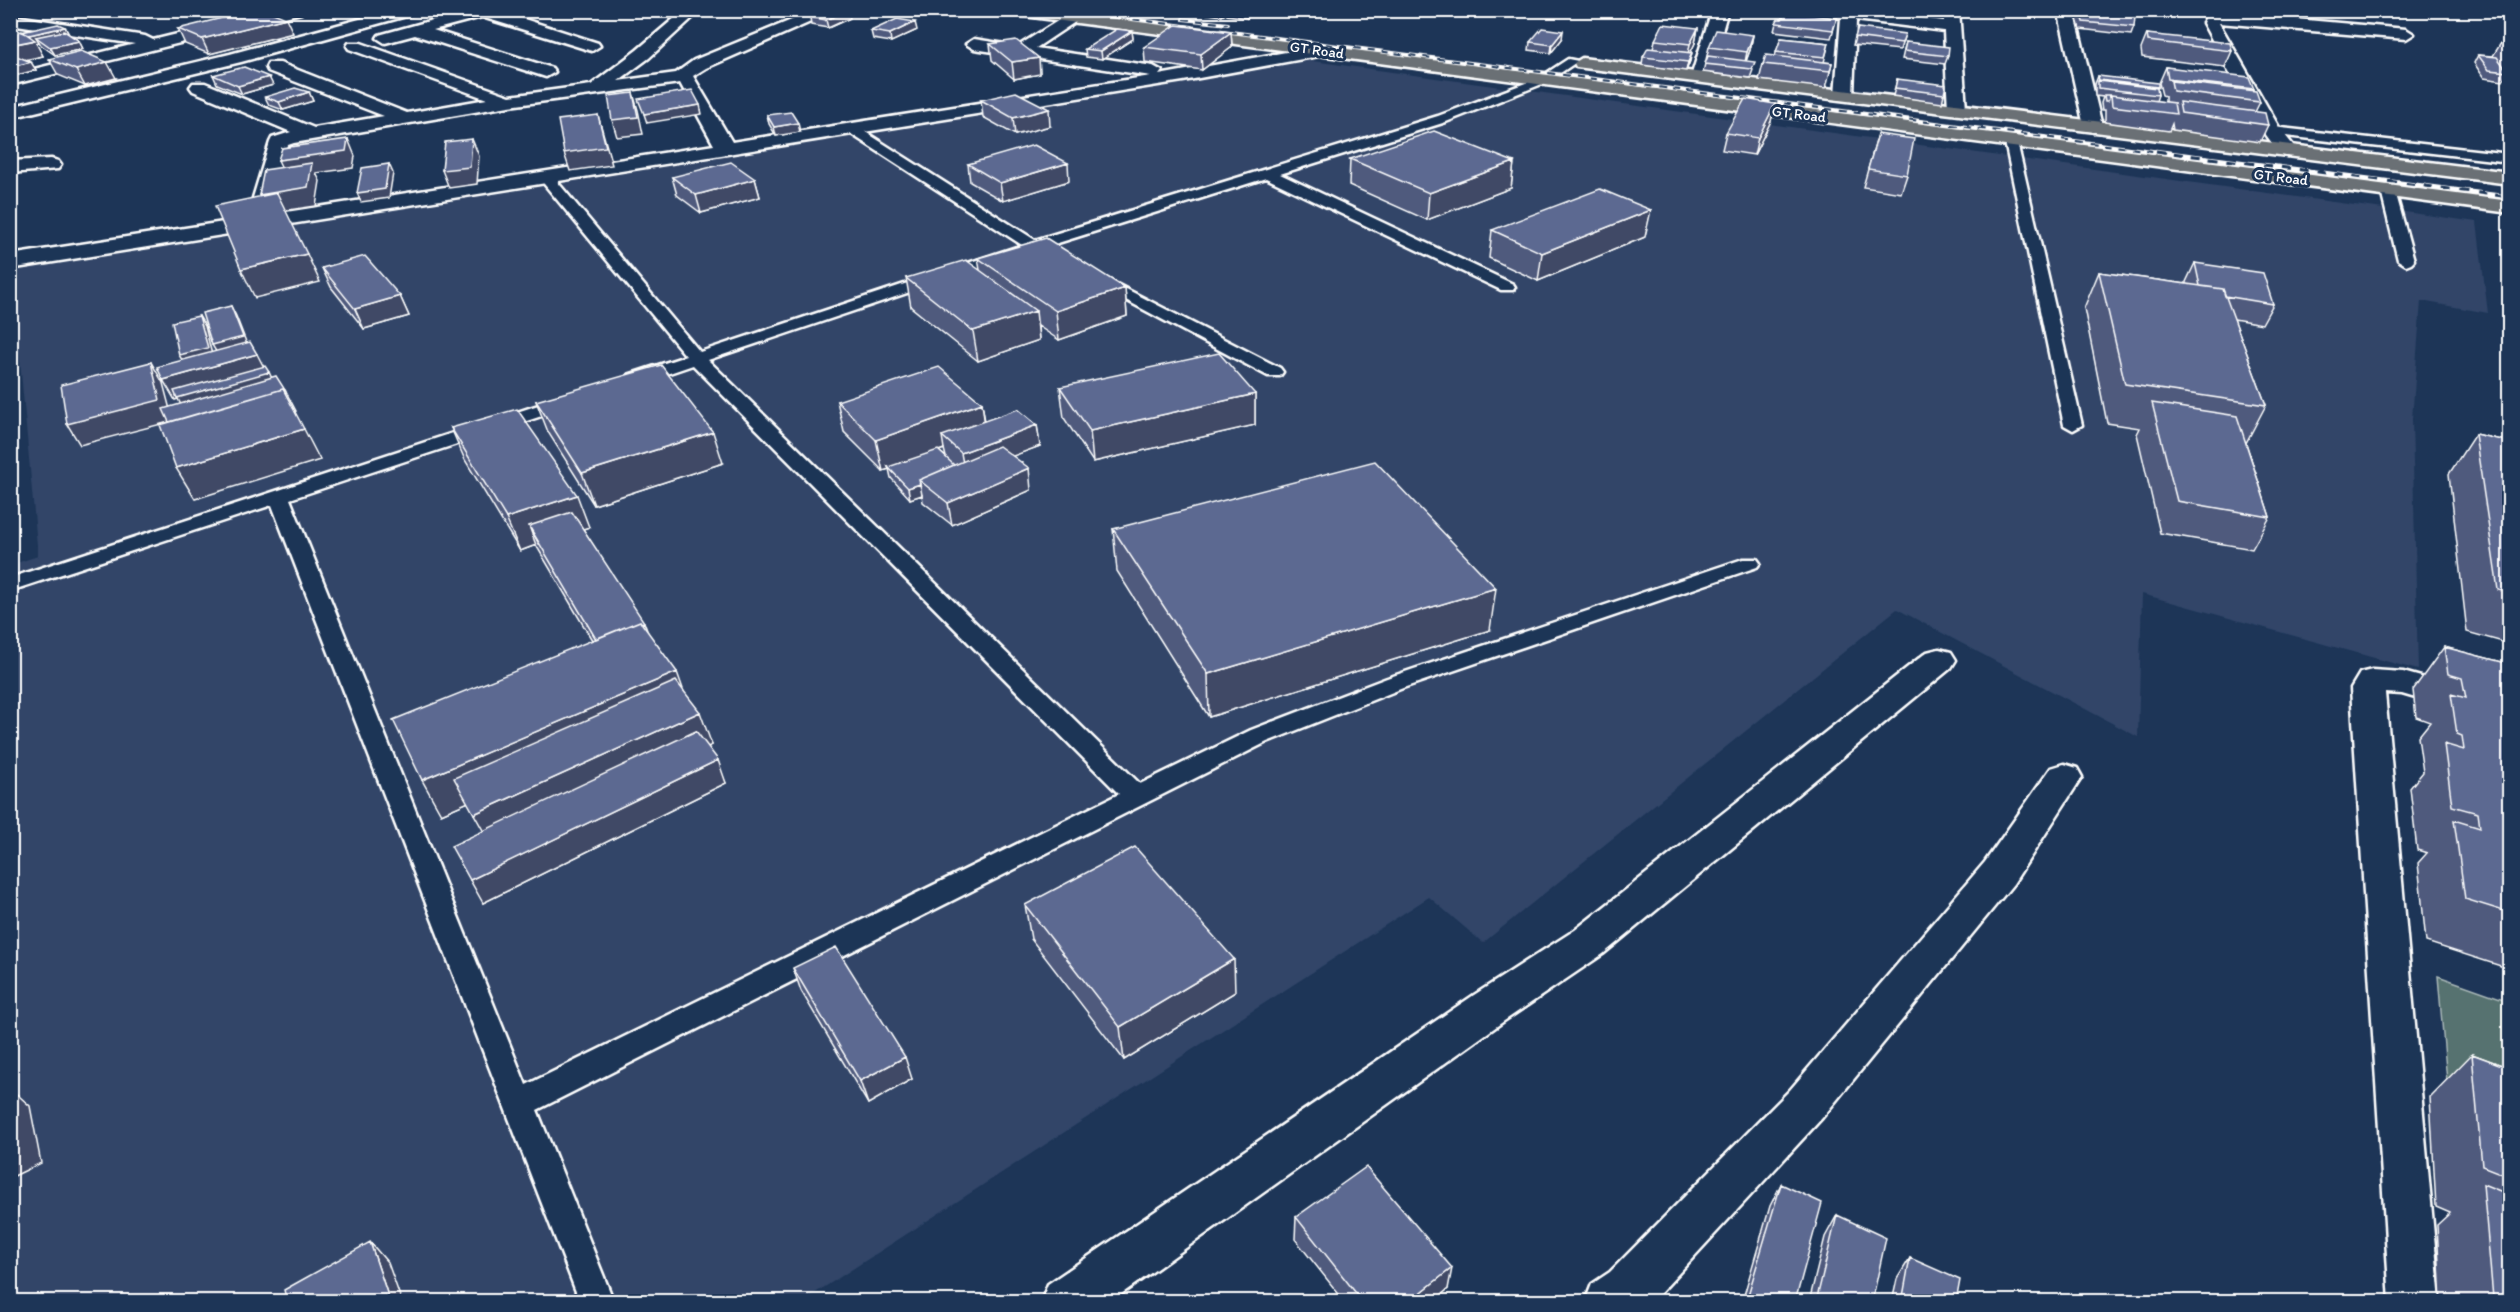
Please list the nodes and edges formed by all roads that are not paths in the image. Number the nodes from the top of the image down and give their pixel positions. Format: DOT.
graph roads {
  1 [pos="296,10"];
  2 [pos="412,10"];
  3 [pos="671,10"];
  4 [pos="831,10"];
  5 [pos="1017,10"];
  6 [pos="1720,10"];
  7 [pos="1809,10"];
  8 [pos="2066,10"];
  9 [pos="486,11"];
  10 [pos="692,12"];
  11 [pos="1849,13"];
  12 [pos="1080,14"];
  13 [pos="1951,19"];
  14 [pos="10,20"];
  15 [pos="417,30"];
  16 [pos="2406,33"];
  17 [pos="158,43"];
  18 [pos="974,44"];
  19 [pos="592,46"];
  20 [pos="1021,51"];
  21 [pos="1319,51"];
  22 [pos="1549,58"];
  23 [pos="297,61"];
  24 [pos="1572,61"];
  25 [pos="274,67"];
  26 [pos="546,72"];
  27 [pos="253,73"];
  28 [pos="1182,75"];
  29 [pos="685,77"];
  30 [pos="1700,77"];
  31 [pos="10,80"];
  32 [pos="1543,80"];
  33 [pos="220,81"];
  34 [pos="199,87"];
  35 [pos="594,91"];
  36 [pos="178,92"];
  37 [pos="1844,95"];
  38 [pos="509,101"];
  39 [pos="1957,109"];
  40 [pos="10,113"];
  41 [pos="407,119"];
  42 [pos="2093,126"];
  43 [pos="852,129"];
  44 [pos="2272,131"];
  45 [pos="312,134"];
  46 [pos="2011,142"];
  47 [pos="725,147"];
  48 [pos="2287,150"];
  49 [pos="2510,158"];
  50 [pos="51,165"];
  51 [pos="10,167"];
  52 [pos="1267,173"];
  53 [pos="545,176"];
  54 [pos="2510,178"];
  55 [pos="2388,191"];
  56 [pos="2510,207"];
  57 [pos="255,222"];
  58 [pos="1033,246"];
  59 [pos="1054,257"];
  60 [pos="2406,260"];
  61 [pos="10,262"];
  62 [pos="1085,273"];
  63 [pos="1507,287"];
  64 [pos="696,358"];
  65 [pos="1274,372"];
  66 [pos="618,384"];
  67 [pos="584,396"];
  68 [pos="2073,425"];
  69 [pos="279,497"];
  70 [pos="1750,562"];
  71 [pos="10,585"];
  72 [pos="1939,660"];
  73 [pos="2510,714"];
  74 [pos="2064,777"];
  75 [pos="1137,797"];
  76 [pos="520,1103"];
  77 [pos="1628,1298"];
  78 [pos="597,1302"];
  79 [pos="1066,1302"];
  80 [pos="2415,1302"];
  1 -- 17 [label="street"];
  2 -- 40 [label="street"];
  3 -- 10 [label="street"];
  4 -- 29 [label="street"];
  5 -- 12 [label="highway, GT Road"];
  6 -- 30 [label="street"];
  7 -- 11 [label="street"];
  8 -- 42 [label="street"];
  9 -- 15 [label="street"];
  9 -- 19 [label="street"];
  10 -- 35 [label="street"];
  11 -- 13 [label="street"];
  11 -- 37 [label="street"];
  12 -- 20 [label="street"];
  12 -- 21 [label="highway, GT Road"];
  13 -- 39 [label="street"];
  14 -- 17 [label="street"];
  15 -- 26 [label="street"];
  15 -- 38 [label="street"];
  16 -- 44 [label="street"];
  17 -- 31 [label="street"];
  18 -- 20 [label="street"];
  20 -- 28 [label="street"];
  21 -- 28 [label="street"];
  21 -- 32 [label="highway, GT Road"];
  22 -- 24 [label="highway, GT Road"];
  23 -- 25 [label="street"];
  24 -- 30 [label="highway, GT Road"];
  24 -- 32 [label="lane"];
  25 -- 27 [label="street"];
  25 -- 41 [label="street"];
  28 -- 43 [label="street"];
  29 -- 35 [label="street"];
  29 -- 47 [label="street"];
  30 -- 37 [label="highway, GT Road"];
  32 -- 46 [label="highway, GT Road"];
  32 -- 52 [label="lane"];
  33 -- 34 [label="street"];
  34 -- 36 [label="street"];
  34 -- 45 [label="street"];
  35 -- 38 [label="street"];
  37 -- 39 [label="highway, GT Road"];
  38 -- 41 [label="street"];
  39 -- 42 [label="highway, GT Road"];
  41 -- 45 [label="street"];
  42 -- 48 [label="highway, GT Road"];
  43 -- 47 [label="street"];
  43 -- 58 [label="lane"];
  44 -- 48 [label="street"];
  44 -- 49 [label="lane"];
  45 -- 57 [label="street"];
  46 -- 55 [label="highway, GT Road"];
  46 -- 68 [label="lane"];
  47 -- 53 [label="street"];
  48 -- 54 [label="highway, GT Road"];
  50 -- 51 [label="street"];
  52 -- 58 [label="lane"];
  52 -- 63 [label="lane"];
  53 -- 57 [label="street"];
  53 -- 64 [label="lane"];
  55 -- 56 [label="highway, GT Road"];
  55 -- 60 [label="lane"];
  57 -- 61 [label="street"];
  58 -- 59 [label="lane"];
  58 -- 64 [label="lane"];
  62 -- 65 [label="lane"];
  64 -- 66 [label="lane"];
  64 -- 75 [label="lane"];
  67 -- 69 [label="lane"];
  69 -- 71 [label="lane"];
  69 -- 76 [label="lane"];
  70 -- 75 [label="lane"];
  72 -- 79 [label="street"];
  73 -- 80 [label="street"];
  74 -- 77 [label="street"];
  75 -- 76 [label="lane"];
  76 -- 78 [label="lane"];
}
